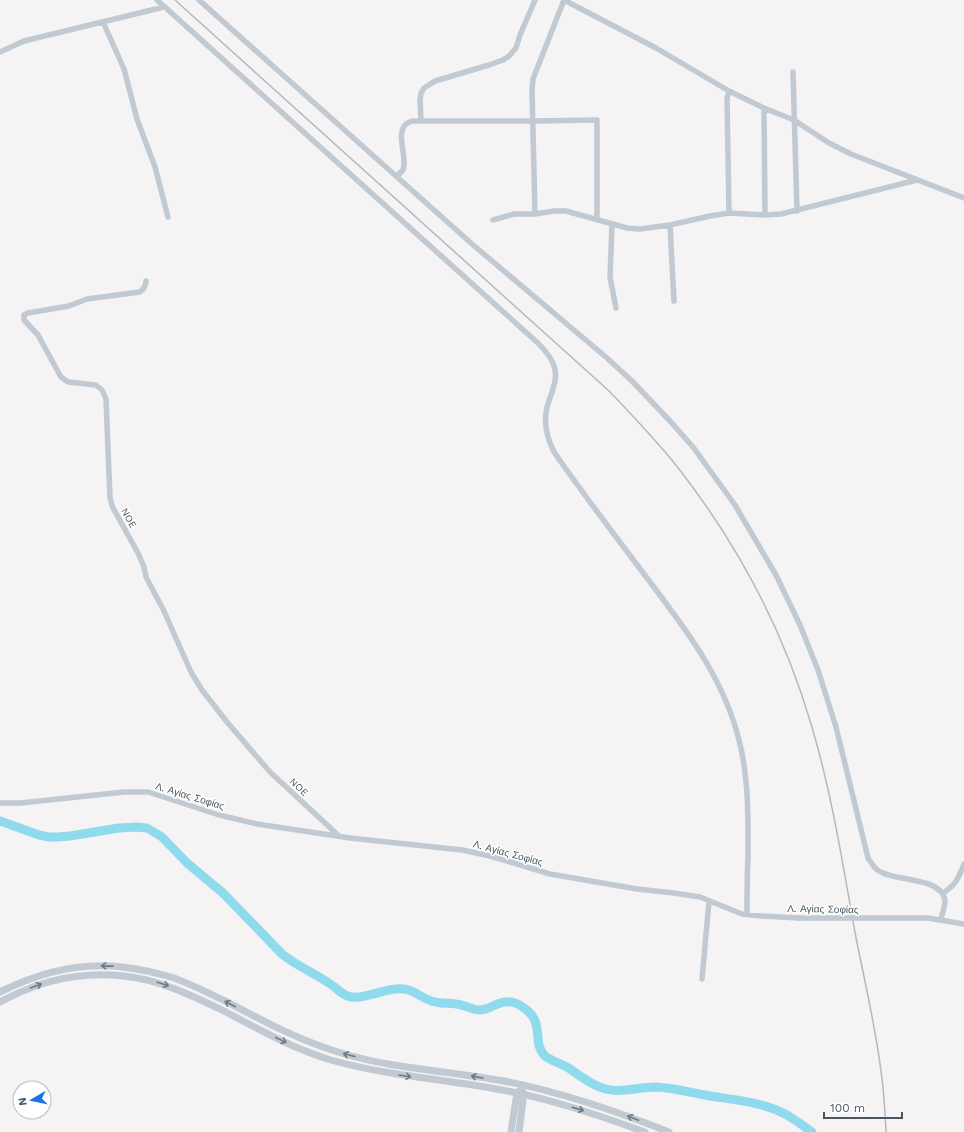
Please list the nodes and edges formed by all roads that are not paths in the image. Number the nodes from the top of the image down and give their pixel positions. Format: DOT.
graph roads {
  1 [pos="157,0"];
  2 [pos="199,0"];
  3 [pos="535,0"];
  4 [pos="564,0"];
  5 [pos="164,7"];
  6 [pos="103,22"];
  7 [pos="0,52"];
  8 [pos="792,72"];
  9 [pos="729,91"];
  10 [pos="764,108"];
  11 [pos="421,120"];
  12 [pos="794,120"];
  13 [pos="533,121"];
  14 [pos="397,177"];
  15 [pos="917,180"];
  16 [pos="964,198"];
  17 [pos="797,211"];
  18 [pos="729,213"];
  19 [pos="535,214"];
  20 [pos="765,215"];
  21 [pos="168,217"];
  22 [pos="598,219"];
  23 [pos="493,220"];
  24 [pos="612,224"];
  25 [pos="670,226"];
  26 [pos="146,281"];
  27 [pos="674,301"];
  28 [pos="616,308"];
  29 [pos="0,803"];
  30 [pos="339,836"];
  31 [pos="964,864"];
  32 [pos="943,893"];
  33 [pos="709,901"];
  34 [pos="747,914"];
  35 [pos="941,919"];
  36 [pos="964,924"];
  37 [pos="702,979"];
  38 [pos="0,992"];
  39 [pos="0,1002"];
  40 [pos="515,1084"];
  41 [pos="530,1087"];
  42 [pos="502,1090"];
  43 [pos="520,1094"];
  44 [pos="540,1098"];
  45 [pos="518,1111"];
  46 [pos="512,1132"];
  47 [pos="519,1132"];
  48 [pos="645,1132"];
  49 [pos="669,1132"];
  1 -- 5 [label="street"];
  2 -- 14 [label="street"];
  3 -- 11 [label="street"];
  4 -- 9 [label="street"];
  4 -- 13 [label="street"];
  5 -- 6 [label="street"];
  5 -- 34 [label="street"];
  6 -- 7 [label="street"];
  6 -- 21 [label="street"];
  8 -- 12 [label="street"];
  9 -- 10 [label="street"];
  9 -- 18 [label="street"];
  10 -- 12 [label="street"];
  10 -- 20 [label="street"];
  11 -- 13 [label="street"];
  11 -- 14 [label="street"];
  12 -- 15 [label="street"];
  12 -- 17 [label="street"];
  13 -- 19 [label="street"];
  13 -- 22 [label="street"];
  14 -- 32 [label="street"];
  15 -- 16 [label="street"];
  15 -- 17 [label="street"];
  17 -- 20 [label="street"];
  18 -- 20 [label="street"];
  18 -- 25 [label="street"];
  19 -- 22 [label="street"];
  19 -- 23 [label="street"];
  22 -- 24 [label="street"];
  24 -- 25 [label="street"];
  24 -- 28 [label="street"];
  25 -- 27 [label="street"];
  26 -- 30 [label="street, NOE"];
  29 -- 30 [label="street, Λ. Αγίας Σοφίας"];
  30 -- 33 [label="street, Λ. Αγίας Σοφίας"];
  31 -- 32 [label="street"];
  32 -- 35 [label="street"];
  33 -- 34 [label="street, Λ. Αγίας Σοφίας"];
  33 -- 37 [label="street"];
  34 -- 35 [label="street, Λ. Αγίας Σοφίας, bridge"];
  35 -- 36 [label="street, Λ. Αγίας Σοφίας"];
  40 -- 38 [label="street, one-way"];
  39 -- 42 [label="street, one-way"];
  40 -- 41 [label="street"];
  40 -- 43 [label="street"];
  41 -- 43 [label="street"];
  49 -- 41 [label="street, one-way"];
  42 -- 43 [label="street"];
  42 -- 45 [label="street"];
  43 -- 44 [label="street"];
  43 -- 45 [label="street"];
  44 -- 45 [label="street"];
  44 -- 48 [label="street, one-way"];
  45 -- 46 [label="street"];
  45 -- 47 [label="street"];
}
